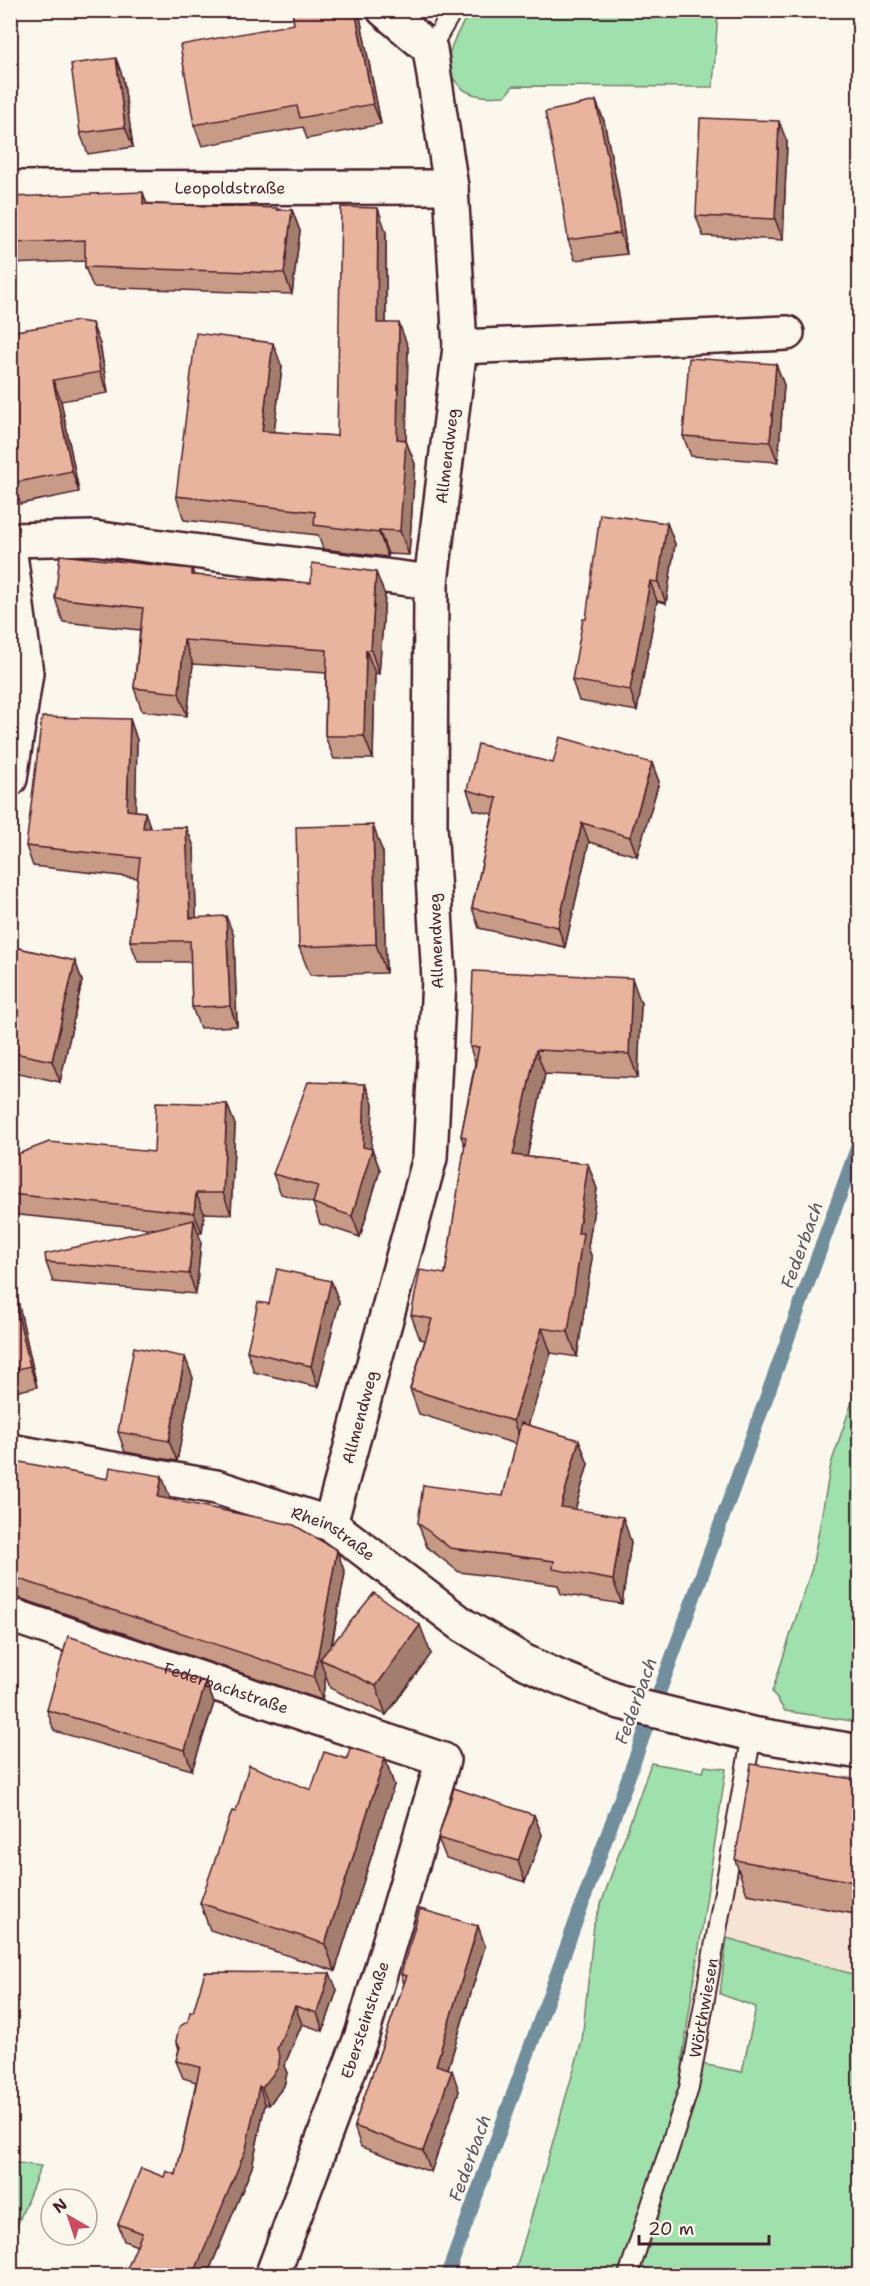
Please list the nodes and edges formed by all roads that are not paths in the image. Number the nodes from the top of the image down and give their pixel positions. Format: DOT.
graph roads {
  1 [pos="384,10"];
  2 [pos="453,10"];
  3 [pos="430,49"];
  4 [pos="451,187"];
  5 [pos="10,188"];
  6 [pos="787,333"];
  7 [pos="460,347"];
  8 [pos="10,540"];
  9 [pos="10,554"];
  10 [pos="431,582"];
  11 [pos="10,779"];
  12 [pos="11,1454"];
  13 [pos="330,1524"];
  14 [pos="10,1615"];
  15 [pos="752,1734"];
  16 [pos="860,1752"];
  17 [pos="443,1760"];
  18 [pos="272,2276"];
  19 [pos="628,2276"];
  1 -- 3 [label="street"];
  2 -- 3 [label="lane"];
  3 -- 4 [label="street, Allmendweg"];
  4 -- 5 [label="street, Leopoldstraße"];
  4 -- 7 [label="street, Allmendweg"];
  6 -- 7 [label="street"];
  7 -- 10 [label="street, Allmendweg"];
  8 -- 10 [label="street"];
  9 -- 11 [label="street"];
  10 -- 13 [label="street, Allmendweg"];
  12 -- 13 [label="street, Rheinstraße"];
  13 -- 15 [label="street, Rheinstraße"];
  14 -- 17 [label="street, Federbachstraße"];
  15 -- 16 [label="street, Rheinstraße"];
  15 -- 19 [label="lane, Wörthwiesen"];
  17 -- 18 [label="street, Ebersteinstraße"];
}
